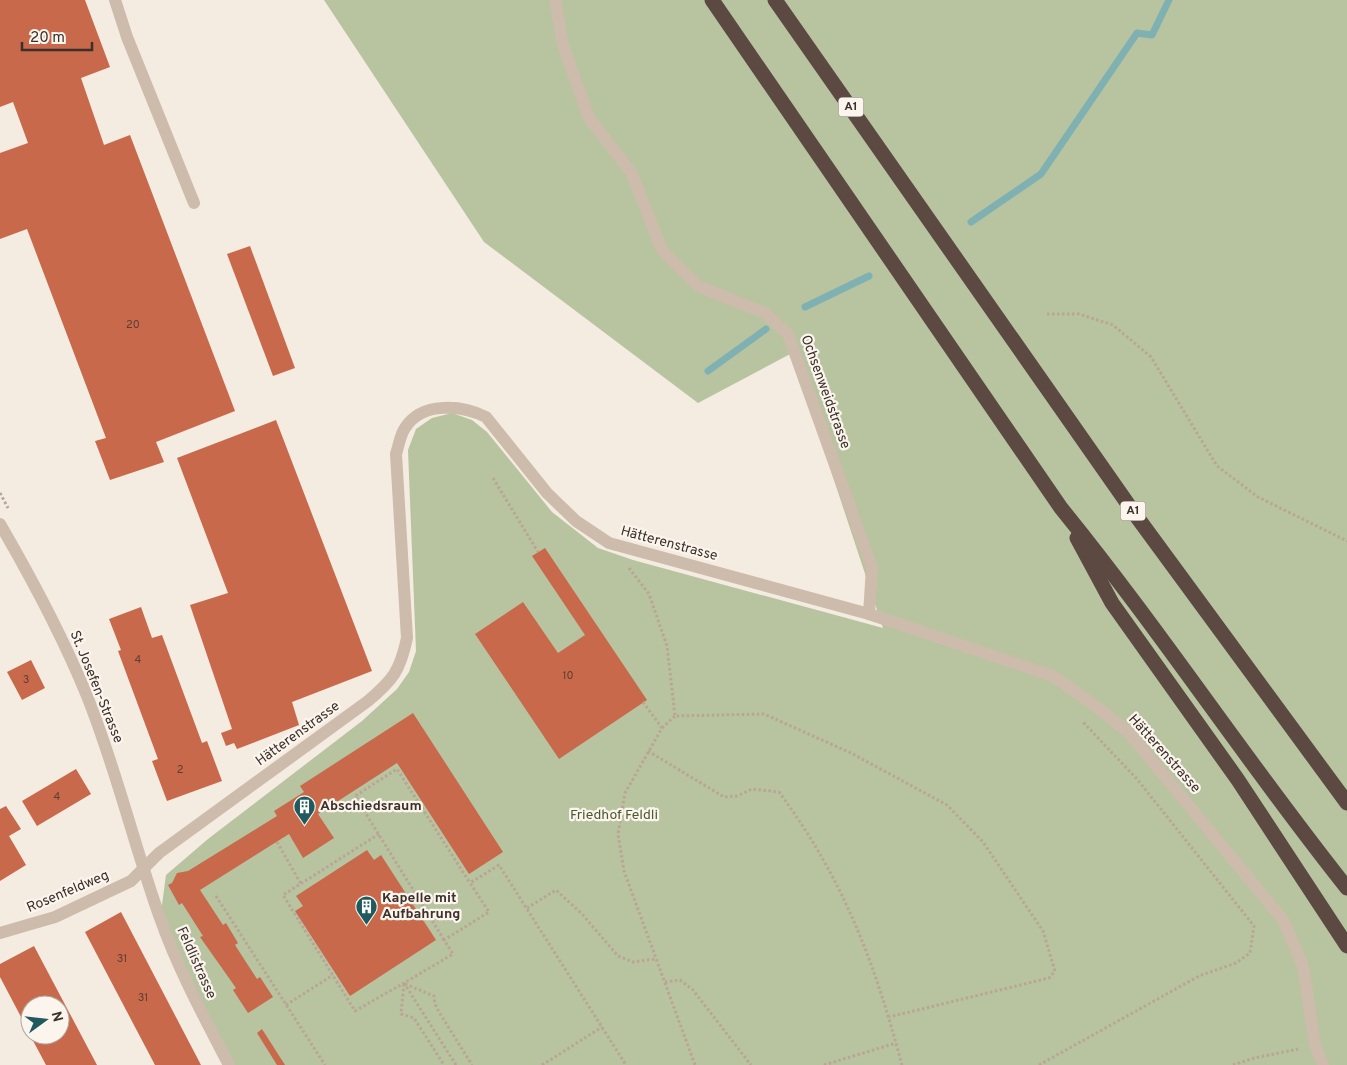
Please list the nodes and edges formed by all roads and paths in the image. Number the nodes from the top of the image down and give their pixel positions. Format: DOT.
graph roads {
  1 [pos="114,0"];
  2 [pos="555,0"];
  3 [pos="712,0"];
  4 [pos="775,0"];
  5 [pos="194,203"];
  6 [pos="1047,314"];
  7 [pos="493,478"];
  8 [pos="1061,508"];
  9 [pos="0,524"];
  10 [pos="1347,541"];
  11 [pos="609,543"];
  12 [pos="538,552"];
  13 [pos="869,614"];
  14 [pos="643,702"];
  15 [pos="675,716"];
  16 [pos="1078,717"];
  17 [pos="662,728"];
  18 [pos="648,751"];
  19 [pos="1347,804"];
  20 [pos="379,834"];
  21 [pos="277,842"];
  22 [pos="144,869"];
  23 [pos="470,883"];
  24 [pos="301,884"];
  25 [pos="1347,888"];
  26 [pos="216,896"];
  27 [pos="528,908"];
  28 [pos="0,933"];
  29 [pos="444,940"];
  30 [pos="1347,946"];
  31 [pos="655,959"];
  32 [pos="333,976"];
  33 [pos="665,982"];
  34 [pos="404,984"];
  35 [pos="286,1005"];
  36 [pos="889,1017"];
  37 [pos="602,1027"];
  38 [pos="896,1043"];
  39 [pos="1315,1045"];
  40 [pos="229,1065"];
  41 [pos="325,1065"];
  42 [pos="444,1065"];
  43 [pos="456,1065"];
  44 [pos="472,1065"];
  45 [pos="542,1065"];
  46 [pos="626,1065"];
  47 [pos="695,1065"];
  48 [pos="751,1065"];
  49 [pos="824,1065"];
  50 [pos="902,1065"];
  51 [pos="1039,1065"];
  52 [pos="1233,1065"];
  53 [pos="1324,1065"];
  1 -- 5 [label="street"];
  2 -- 13 [label="street, Ochsenweidstrasse"];
  3 -- 8 [label="highway"];
  4 -- 19 [label="highway, A1"];
  6 -- 10 [label="path"];
  7 -- 12 [label="path"];
  8 -- 25 [label="highway"];
  8 -- 30 [label="highway"];
  9 -- 22 [label="street, St. Josefen-Strasse"];
  11 -- 13 [label="street, Hätterenstrasse"];
  11 -- 15 [label="path"];
  11 -- 22 [label="street, Hätterenstrasse"];
  13 -- 39 [label="street, Hätterenstrasse"];
  14 -- 17 [label="path"];
  15 -- 17 [label="path"];
  15 -- 36 [label="path"];
  16 -- 51 [label="path"];
  17 -- 18 [label="path"];
  18 -- 31 [label="path"];
  18 -- 36 [label="path"];
  20 -- 23 [label="path"];
  20 -- 24 [label="path"];
  20 -- 29 [label="path"];
  21 -- 24 [label="path"];
  22 -- 28 [label="street, Rosenfeldweg"];
  22 -- 40 [label="street, Feldlistrasse"];
  23 -- 27 [label="path"];
  23 -- 29 [label="path"];
  24 -- 32 [label="path"];
  26 -- 35 [label="path"];
  27 -- 31 [label="path"];
  27 -- 37 [label="path"];
  29 -- 34 [label="path"];
  31 -- 33 [label="path"];
  32 -- 34 [label="path"];
  32 -- 35 [label="path"];
  33 -- 47 [label="path"];
  33 -- 48 [label="path"];
  34 -- 42 [label="path"];
  34 -- 43 [label="path"];
  34 -- 44 [label="path"];
  35 -- 41 [label="path"];
  36 -- 38 [label="path"];
  37 -- 45 [label="path"];
  37 -- 46 [label="path"];
  38 -- 49 [label="path"];
  38 -- 50 [label="path"];
  39 -- 52 [label="path"];
  39 -- 53 [label="street, Hätterenstrasse"];
}
